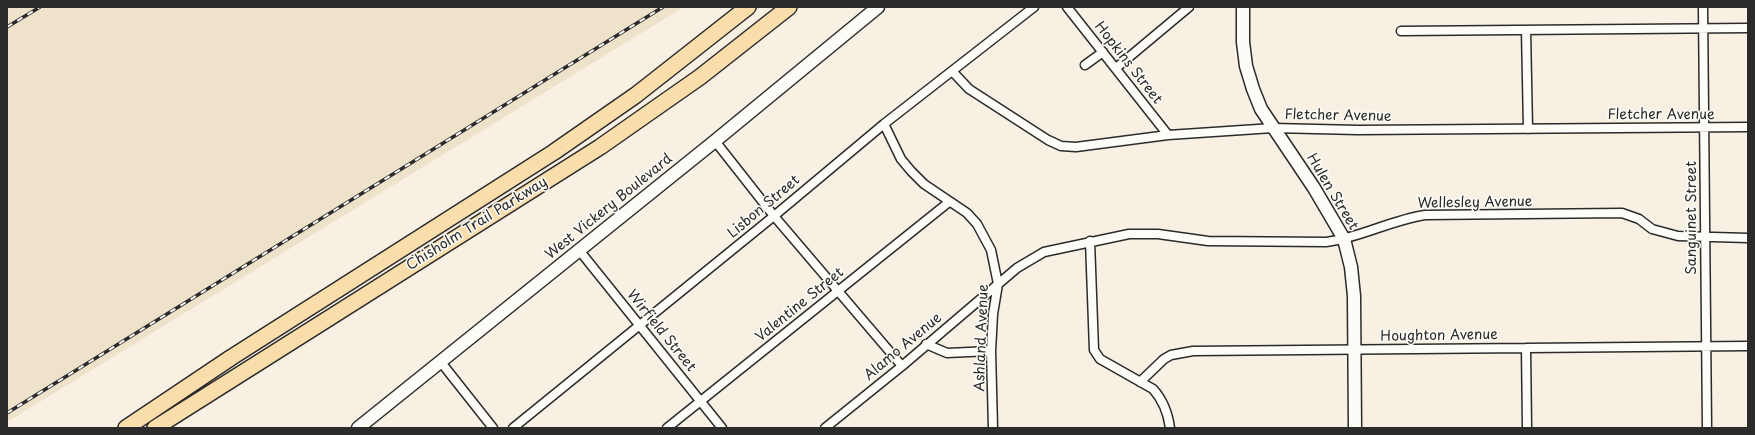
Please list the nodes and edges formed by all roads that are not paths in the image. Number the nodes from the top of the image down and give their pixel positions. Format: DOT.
graph roads {
  1 [pos="748,7"];
  2 [pos="789,7"];
  3 [pos="878,7"];
  4 [pos="1034,7"];
  5 [pos="1067,7"];
  6 [pos="1189,7"];
  7 [pos="1242,7"];
  8 [pos="1703,7"];
  9 [pos="1704,28"];
  10 [pos="1748,28"];
  11 [pos="1526,30"];
  12 [pos="1401,31"];
  13 [pos="1102,52"];
  14 [pos="1085,65"];
  15 [pos="1116,68"];
  16 [pos="952,71"];
  17 [pos="884,124"];
  18 [pos="1748,127"];
  19 [pos="1273,128"];
  20 [pos="1704,128"];
  21 [pos="1528,129"];
  22 [pos="1168,134"];
  23 [pos="715,141"];
  24 [pos="949,202"];
  25 [pos="774,216"];
  26 [pos="1705,238"];
  27 [pos="1748,238"];
  28 [pos="1344,239"];
  29 [pos="1090,241"];
  30 [pos="579,250"];
  31 [pos="998,284"];
  32 [pos="838,290"];
  33 [pos="639,325"];
  34 [pos="926,344"];
  35 [pos="1748,346"];
  36 [pos="1706,347"];
  37 [pos="1526,348"];
  38 [pos="1353,350"];
  39 [pos="991,351"];
  40 [pos="440,361"];
  41 [pos="902,366"];
  42 [pos="1140,382"];
  43 [pos="701,401"];
  44 [pos="126,428"];
  45 [pos="155,428"];
  46 [pos="358,428"];
  47 [pos="493,428"];
  48 [pos="513,428"];
  49 [pos="667,428"];
  50 [pos="722,428"];
  51 [pos="825,428"];
  52 [pos="994,428"];
  53 [pos="1170,428"];
  54 [pos="1355,428"];
  55 [pos="1527,428"];
  56 [pos="1707,428"];
  1 -- 44 [label="highway, Chisholm Trail Parkway"];
  2 -- 45 [label="highway, Chisholm Trail Parkway"];
  3 -- 23 [label="main road, West Vickery Boulevard"];
  4 -- 16 [label="street, Lisbon Street"];
  5 -- 13 [label="street, Hopkins Street"];
  6 -- 15 [label="street"];
  7 -- 19 [label="main road, Hulen Street"];
  8 -- 9 [label="street, Sanguinet Street"];
  9 -- 10 [label="street"];
  9 -- 11 [label="street"];
  9 -- 20 [label="street, Sanguinet Street"];
  11 -- 12 [label="street"];
  11 -- 21 [label="street"];
  13 -- 14 [label="street"];
  13 -- 15 [label="street, Hopkins Street"];
  15 -- 22 [label="street, Hopkins Street"];
  16 -- 17 [label="street, Lisbon Street"];
  16 -- 22 [label="street, Fletcher Avenue"];
  17 -- 24 [label="street, Ashland Avenue"];
  17 -- 25 [label="street, Lisbon Street"];
  18 -- 20 [label="street, Fletcher Avenue"];
  19 -- 21 [label="street, Fletcher Avenue"];
  19 -- 22 [label="street, Fletcher Avenue"];
  19 -- 28 [label="main road, Hulen Street"];
  20 -- 21 [label="street, Fletcher Avenue"];
  20 -- 26 [label="street, Sanguinet Street"];
  23 -- 25 [label="street"];
  23 -- 30 [label="main road, West Vickery Boulevard"];
  24 -- 31 [label="street, Ashland Avenue"];
  24 -- 32 [label="street, Valentine Street"];
  25 -- 32 [label="street"];
  25 -- 33 [label="street, Lisbon Street"];
  26 -- 27 [label="street, Wellesley Avenue"];
  26 -- 28 [label="street, Wellesley Avenue"];
  26 -- 36 [label="street, Sanguinet Street"];
  28 -- 29 [label="street, Wellesley Avenue"];
  28 -- 38 [label="main road, Hulen Street"];
  29 -- 31 [label="street, Wellesley Avenue"];
  29 -- 42 [label="street"];
  30 -- 33 [label="street, Wirfield Street"];
  30 -- 40 [label="main road, West Vickery Boulevard"];
  31 -- 34 [label="street, Alamo Avenue"];
  31 -- 39 [label="street, Ashland Avenue"];
  32 -- 41 [label="street"];
  32 -- 43 [label="street, Valentine Street"];
  33 -- 43 [label="street, Wirfield Street"];
  33 -- 48 [label="street, Lisbon Street"];
  34 -- 39 [label="street"];
  34 -- 41 [label="street, Alamo Avenue"];
  35 -- 36 [label="street, Houghton Avenue"];
  36 -- 37 [label="street, Houghton Avenue"];
  36 -- 56 [label="street, Sanguinet Street"];
  37 -- 38 [label="street, Houghton Avenue"];
  37 -- 55 [label="street"];
  38 -- 42 [label="street, Houghton Avenue"];
  38 -- 54 [label="main road, Hulen Street"];
  39 -- 52 [label="street, Ashland Avenue"];
  40 -- 46 [label="main road, West Vickery Boulevard"];
  40 -- 47 [label="street"];
  41 -- 51 [label="street, Alamo Avenue"];
  42 -- 53 [label="street"];
  43 -- 49 [label="street, Valentine Street"];
  43 -- 50 [label="street, Wirfield Street"];
}
